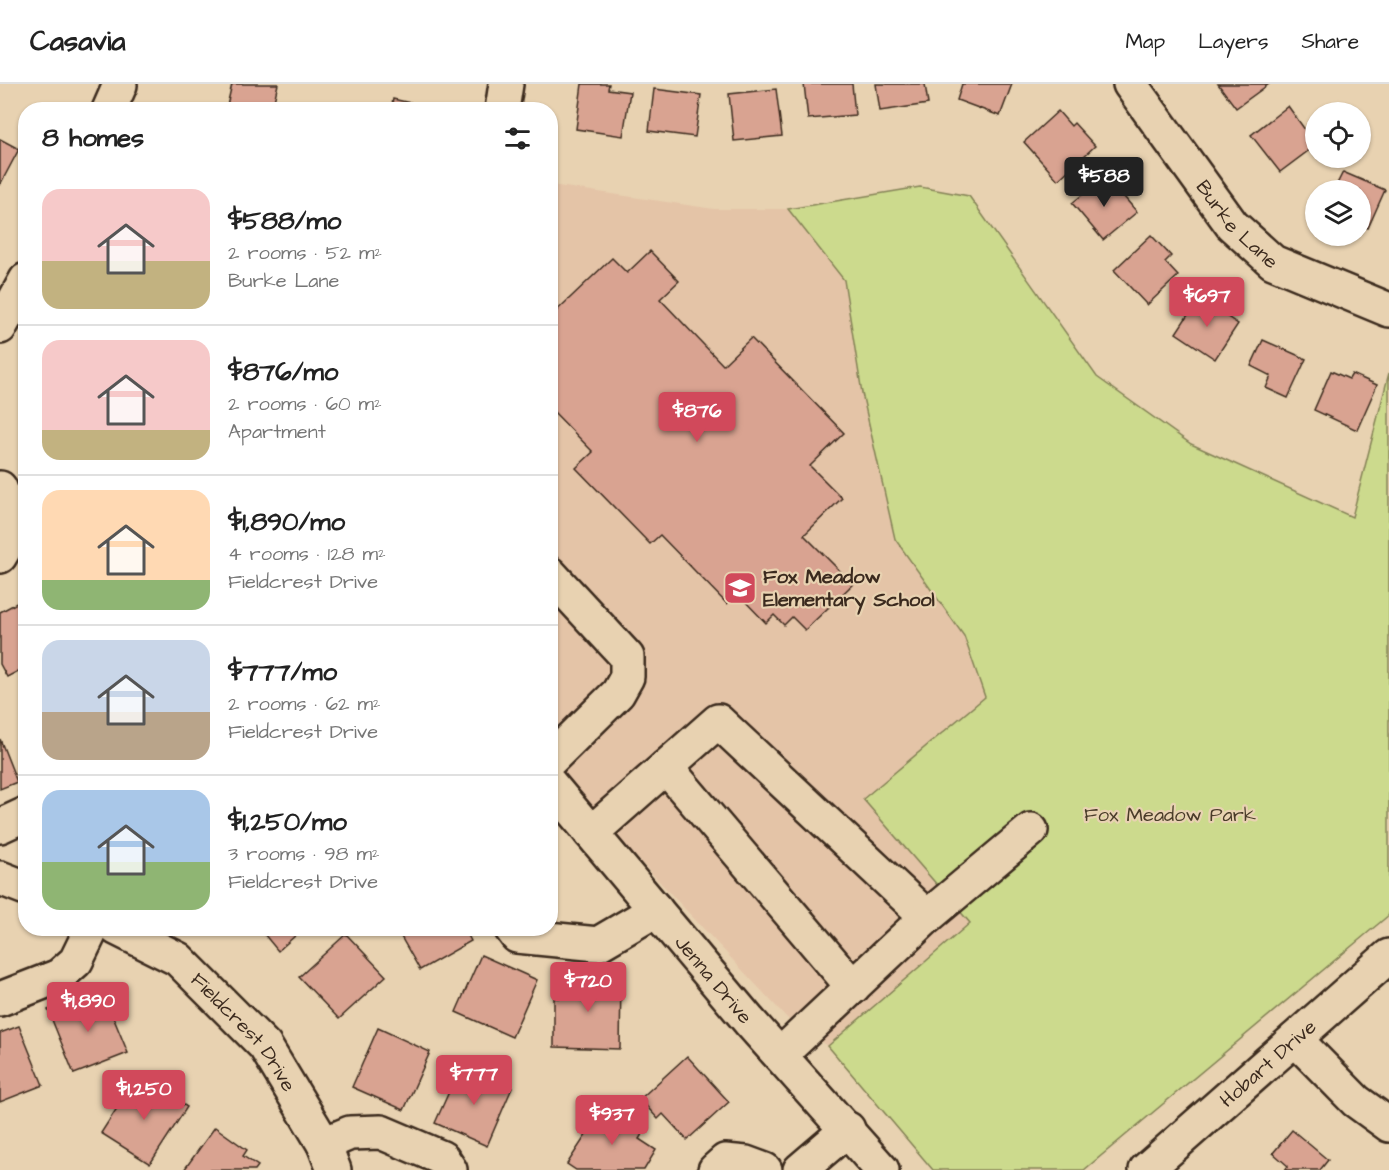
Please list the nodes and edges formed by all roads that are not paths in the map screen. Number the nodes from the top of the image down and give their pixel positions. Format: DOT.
graph roads {
  1 [pos="506,84"];
  2 [pos="1130,84"];
  3 [pos="120,85"];
  4 [pos="113,102"];
  5 [pos="503,102"];
  6 [pos="18,286"];
  7 [pos="1389,310"];
  8 [pos="0,327"];
  9 [pos="0,488"];
  10 [pos="0,556"];
  11 [pos="558,583"];
  12 [pos="558,752"];
  13 [pos="666,767"];
  14 [pos="558,794"];
  15 [pos="18,818"];
  16 [pos="0,826"];
  17 [pos="1031,830"];
  18 [pos="591,833"];
  19 [pos="0,878"];
  20 [pos="18,885"];
  21 [pos="656,910"];
  22 [pos="927,917"];
  23 [pos="88,936"];
  24 [pos="136,936"];
  25 [pos="518,936"];
  26 [pos="1389,956"];
  27 [pos="853,987"];
  28 [pos="0,999"];
  29 [pos="1295,1039"];
  30 [pos="780,1055"];
  31 [pos="1389,1125"];
  32 [pos="848,1129"];
  33 [pos="329,1157"];
  34 [pos="450,1170"];
  35 [pos="715,1170"];
  36 [pos="765,1170"];
  37 [pos="800,1170"];
  38 [pos="882,1170"];
  39 [pos="1146,1170"];
  1 -- 5 [label="street"];
  2 -- 7 [label="street, Burke Lane"];
  3 -- 4 [label="street"];
  6 -- 8 [label="street"];
  9 -- 10 [label="street"];
  11 -- 12 [label="street"];
  13 -- 18 [label="street"];
  13 -- 22 [label="street"];
  13 -- 27 [label="street"];
  14 -- 18 [label="street, Jenna Drive"];
  15 -- 16 [label="street"];
  17 -- 22 [label="street"];
  18 -- 21 [label="street, Jenna Drive"];
  19 -- 20 [label="street"];
  21 -- 25 [label="street"];
  21 -- 30 [label="street, Jenna Drive"];
  22 -- 27 [label="street"];
  23 -- 28 [label="street"];
  24 -- 33 [label="street, Fieldcrest Drive"];
  26 -- 29 [label="street, Hobart Drive"];
  27 -- 30 [label="street"];
  29 -- 31 [label="street"];
  29 -- 39 [label="street, Hobart Drive"];
  30 -- 32 [label="street, Jenna Drive"];
  32 -- 37 [label="street"];
  32 -- 38 [label="street, Jenna Drive"];
  33 -- 34 [label="street"];
  35 -- 36 [label="street"];
}
